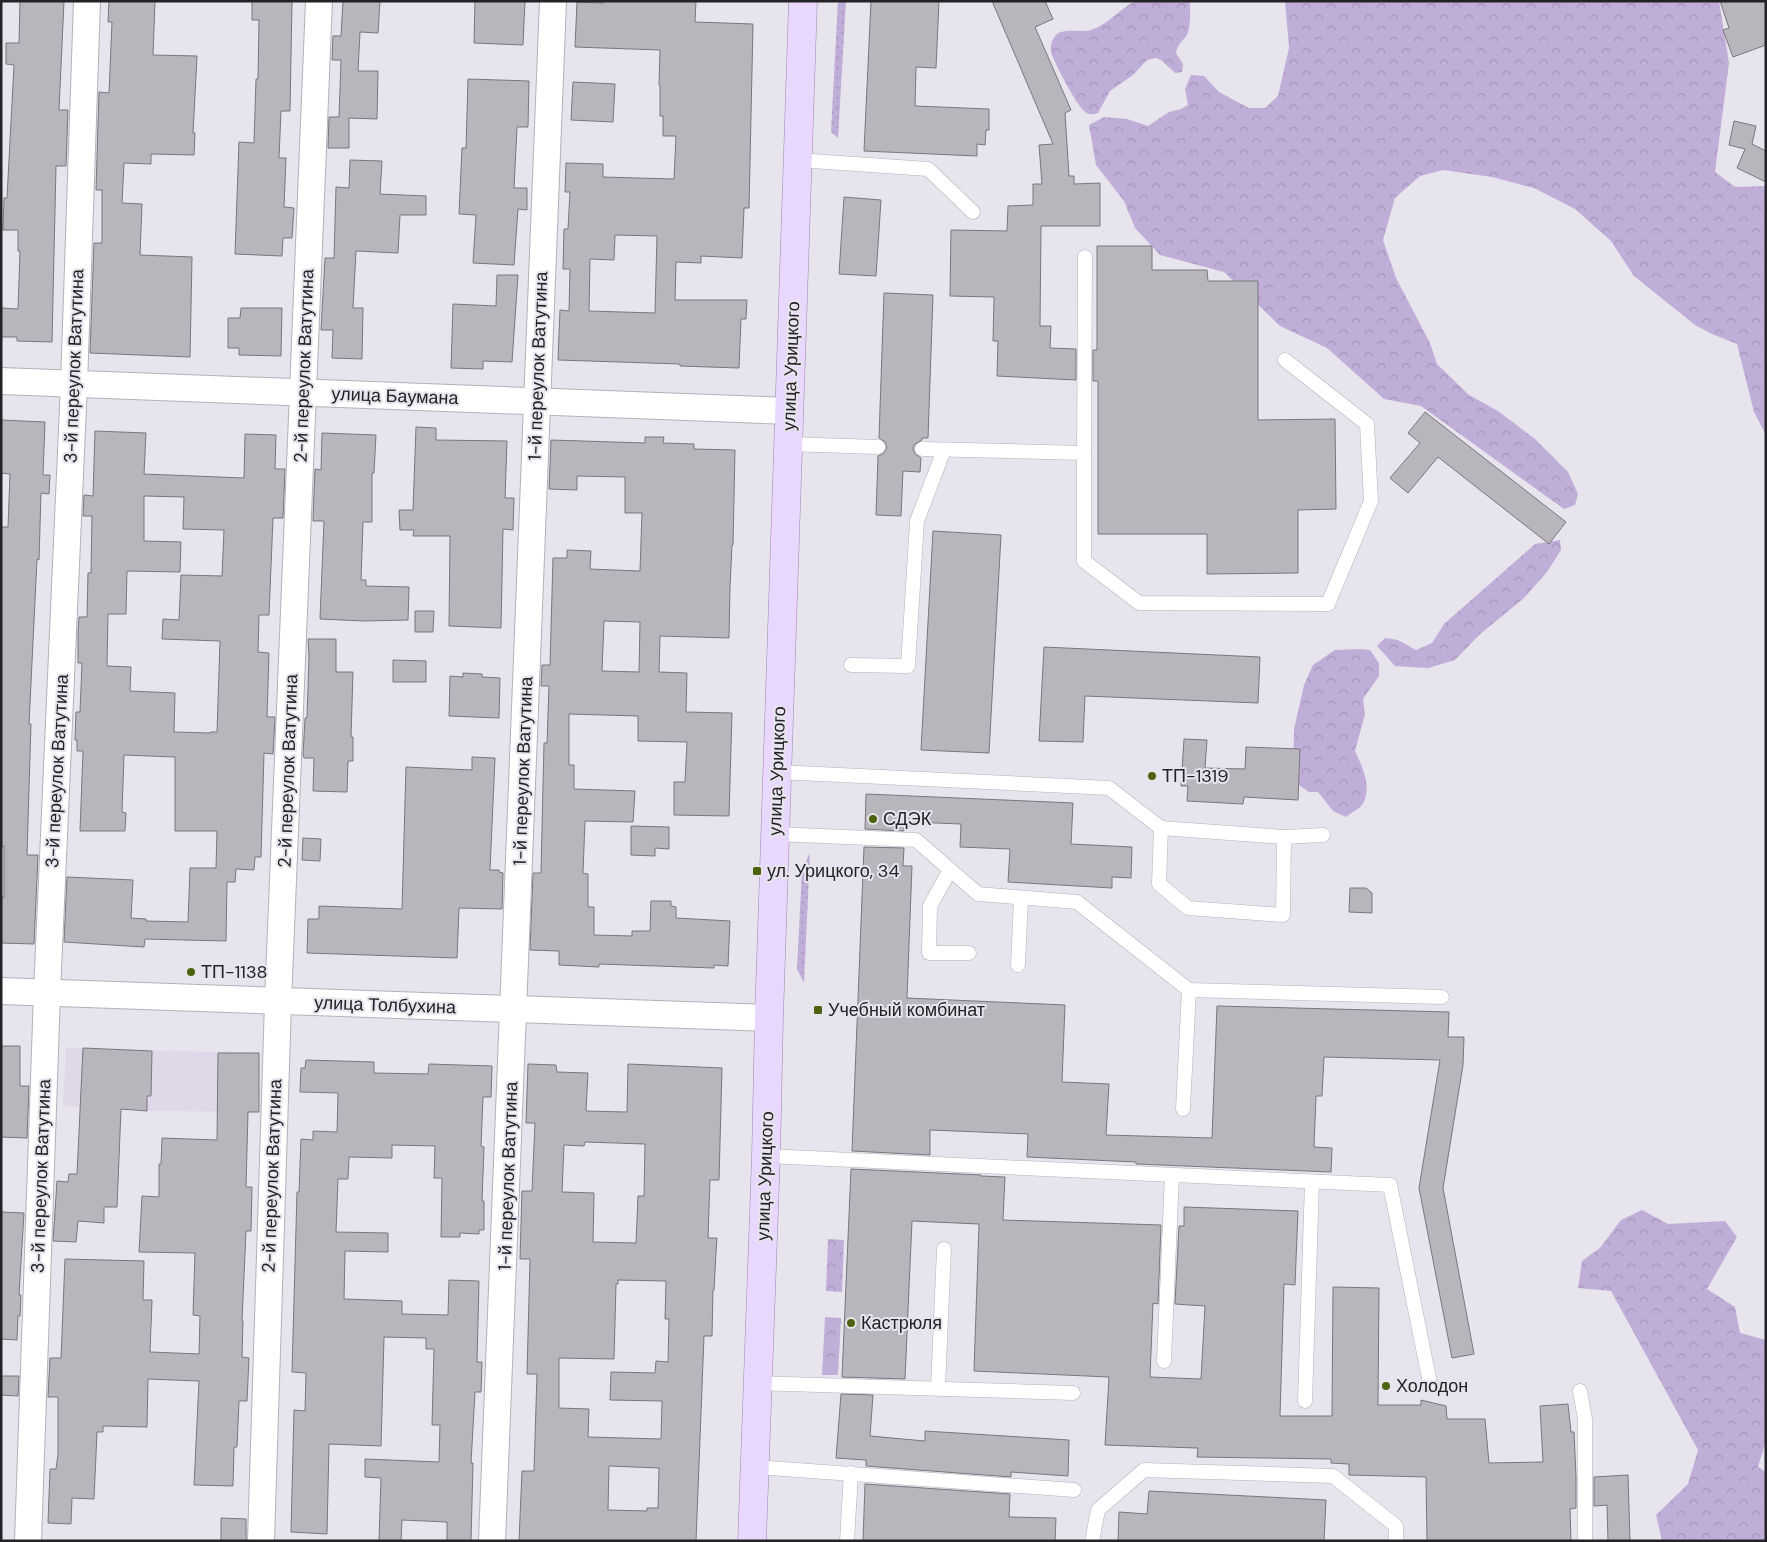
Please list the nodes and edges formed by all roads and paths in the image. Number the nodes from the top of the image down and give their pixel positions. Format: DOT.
graph roads {
  1 [pos="87,1"];
  2 [pos="319,1"];
  3 [pos="553,1"];
  4 [pos="803,1"];
  5 [pos="797,160"];
  6 [pos="973,212"];
  7 [pos="1085,257"];
  8 [pos="1285,360"];
  9 [pos="1,381"];
  10 [pos="74,384"];
  11 [pos="303,393"];
  12 [pos="536,402"];
  13 [pos="789,412"];
  14 [pos="788,444"];
  15 [pos="878,447"];
  16 [pos="922,449"];
  17 [pos="944,450"];
  18 [pos="1084,454"];
  19 [pos="852,665"];
  20 [pos="777,772"];
  21 [pos="1161,828"];
  22 [pos="775,834"];
  23 [pos="1323,835"];
  24 [pos="1284,837"];
  25 [pos="950,870"];
  26 [pos="1021,898"];
  27 [pos="969,953"];
  28 [pos="1018,964"];
  29 [pos="1189,990"];
  30 [pos="1,991"];
  31 [pos="47,993"];
  32 [pos="1442,997"];
  33 [pos="278,1002"];
  34 [pos="514,1009"];
  35 [pos="769,1018"];
  36 [pos="1183,1109"];
  37 [pos="766,1156"];
  38 [pos="1172,1175"];
  39 [pos="1312,1182"];
  40 [pos="944,1249"];
  41 [pos="1164,1361"];
  42 [pos="757,1383"];
  43 [pos="1430,1383"];
  44 [pos="938,1388"];
  45 [pos="1580,1391"];
  46 [pos="1074,1393"];
  47 [pos="1305,1401"];
  48 [pos="754,1467"];
  49 [pos="851,1473"];
  50 [pos="1074,1490"];
  51 [pos="28,1541"];
  52 [pos="261,1541"];
  53 [pos="492,1541"];
  54 [pos="752,1541"];
  55 [pos="847,1541"];
  56 [pos="1092,1541"];
  57 [pos="1396,1541"];
  58 [pos="1585,1541"];
  1 -- 10 [label="street, 3-й переулок Ватутина"];
  2 -- 11 [label="street, 2-й переулок Ватутина"];
  3 -- 12 [label="street, 1-й переулок Ватутина"];
  4 -- 5 [label="main road, улица Урицкого"];
  5 -- 6 [label="lane"];
  5 -- 13 [label="main road, улица Урицкого"];
  7 -- 18 [label="lane"];
  8 -- 18 [label="lane"];
  9 -- 10 [label="street, улица Баумана"];
  10 -- 11 [label="street, улица Баумана"];
  10 -- 31 [label="street, 3-й переулок Ватутина"];
  11 -- 12 [label="street, улица Баумана"];
  11 -- 33 [label="street, 2-й переулок Ватутина"];
  12 -- 13 [label="street, улица Баумана"];
  12 -- 34 [label="street, 1-й переулок Ватутина"];
  13 -- 14 [label="main road, улица Урицкого"];
  14 -- 15 [label="lane"];
  14 -- 20 [label="main road, улица Урицкого"];
  16 -- 17 [label="lane"];
  17 -- 18 [label="lane"];
  17 -- 19 [label="lane"];
  20 -- 21 [label="lane"];
  20 -- 22 [label="main road, улица Урицкого"];
  21 -- 24 [label="lane"];
  21 -- 24 [label="lane"];
  22 -- 25 [label="lane"];
  22 -- 35 [label="main road, улица Урицкого"];
  23 -- 24 [label="lane"];
  25 -- 26 [label="lane"];
  25 -- 27 [label="lane"];
  26 -- 28 [label="lane"];
  26 -- 29 [label="lane"];
  29 -- 32 [label="lane"];
  29 -- 36 [label="lane"];
  30 -- 31 [label="street, улица Толбухина"];
  31 -- 33 [label="street, улица Толбухина"];
  31 -- 51 [label="street, 3-й переулок Ватутина"];
  33 -- 34 [label="street, улица Толбухина"];
  33 -- 52 [label="street, 2-й переулок Ватутина"];
  34 -- 35 [label="street, улица Толбухина"];
  34 -- 53 [label="street, 1-й переулок Ватутина"];
  35 -- 37 [label="main road, улица Урицкого"];
  37 -- 38 [label="lane"];
  37 -- 42 [label="main road, улица Урицкого"];
  38 -- 39 [label="lane"];
  38 -- 41 [label="lane"];
  39 -- 43 [label="lane"];
  39 -- 47 [label="lane"];
  40 -- 44 [label="lane"];
  42 -- 44 [label="lane"];
  42 -- 48 [label="main road, улица Урицкого"];
  44 -- 46 [label="lane"];
  45 -- 58 [label="lane"];
  48 -- 49 [label="lane"];
  48 -- 54 [label="main road, улица Урицкого"];
  49 -- 50 [label="lane"];
  49 -- 55 [label="lane"];
  56 -- 57 [label="lane"];
}
